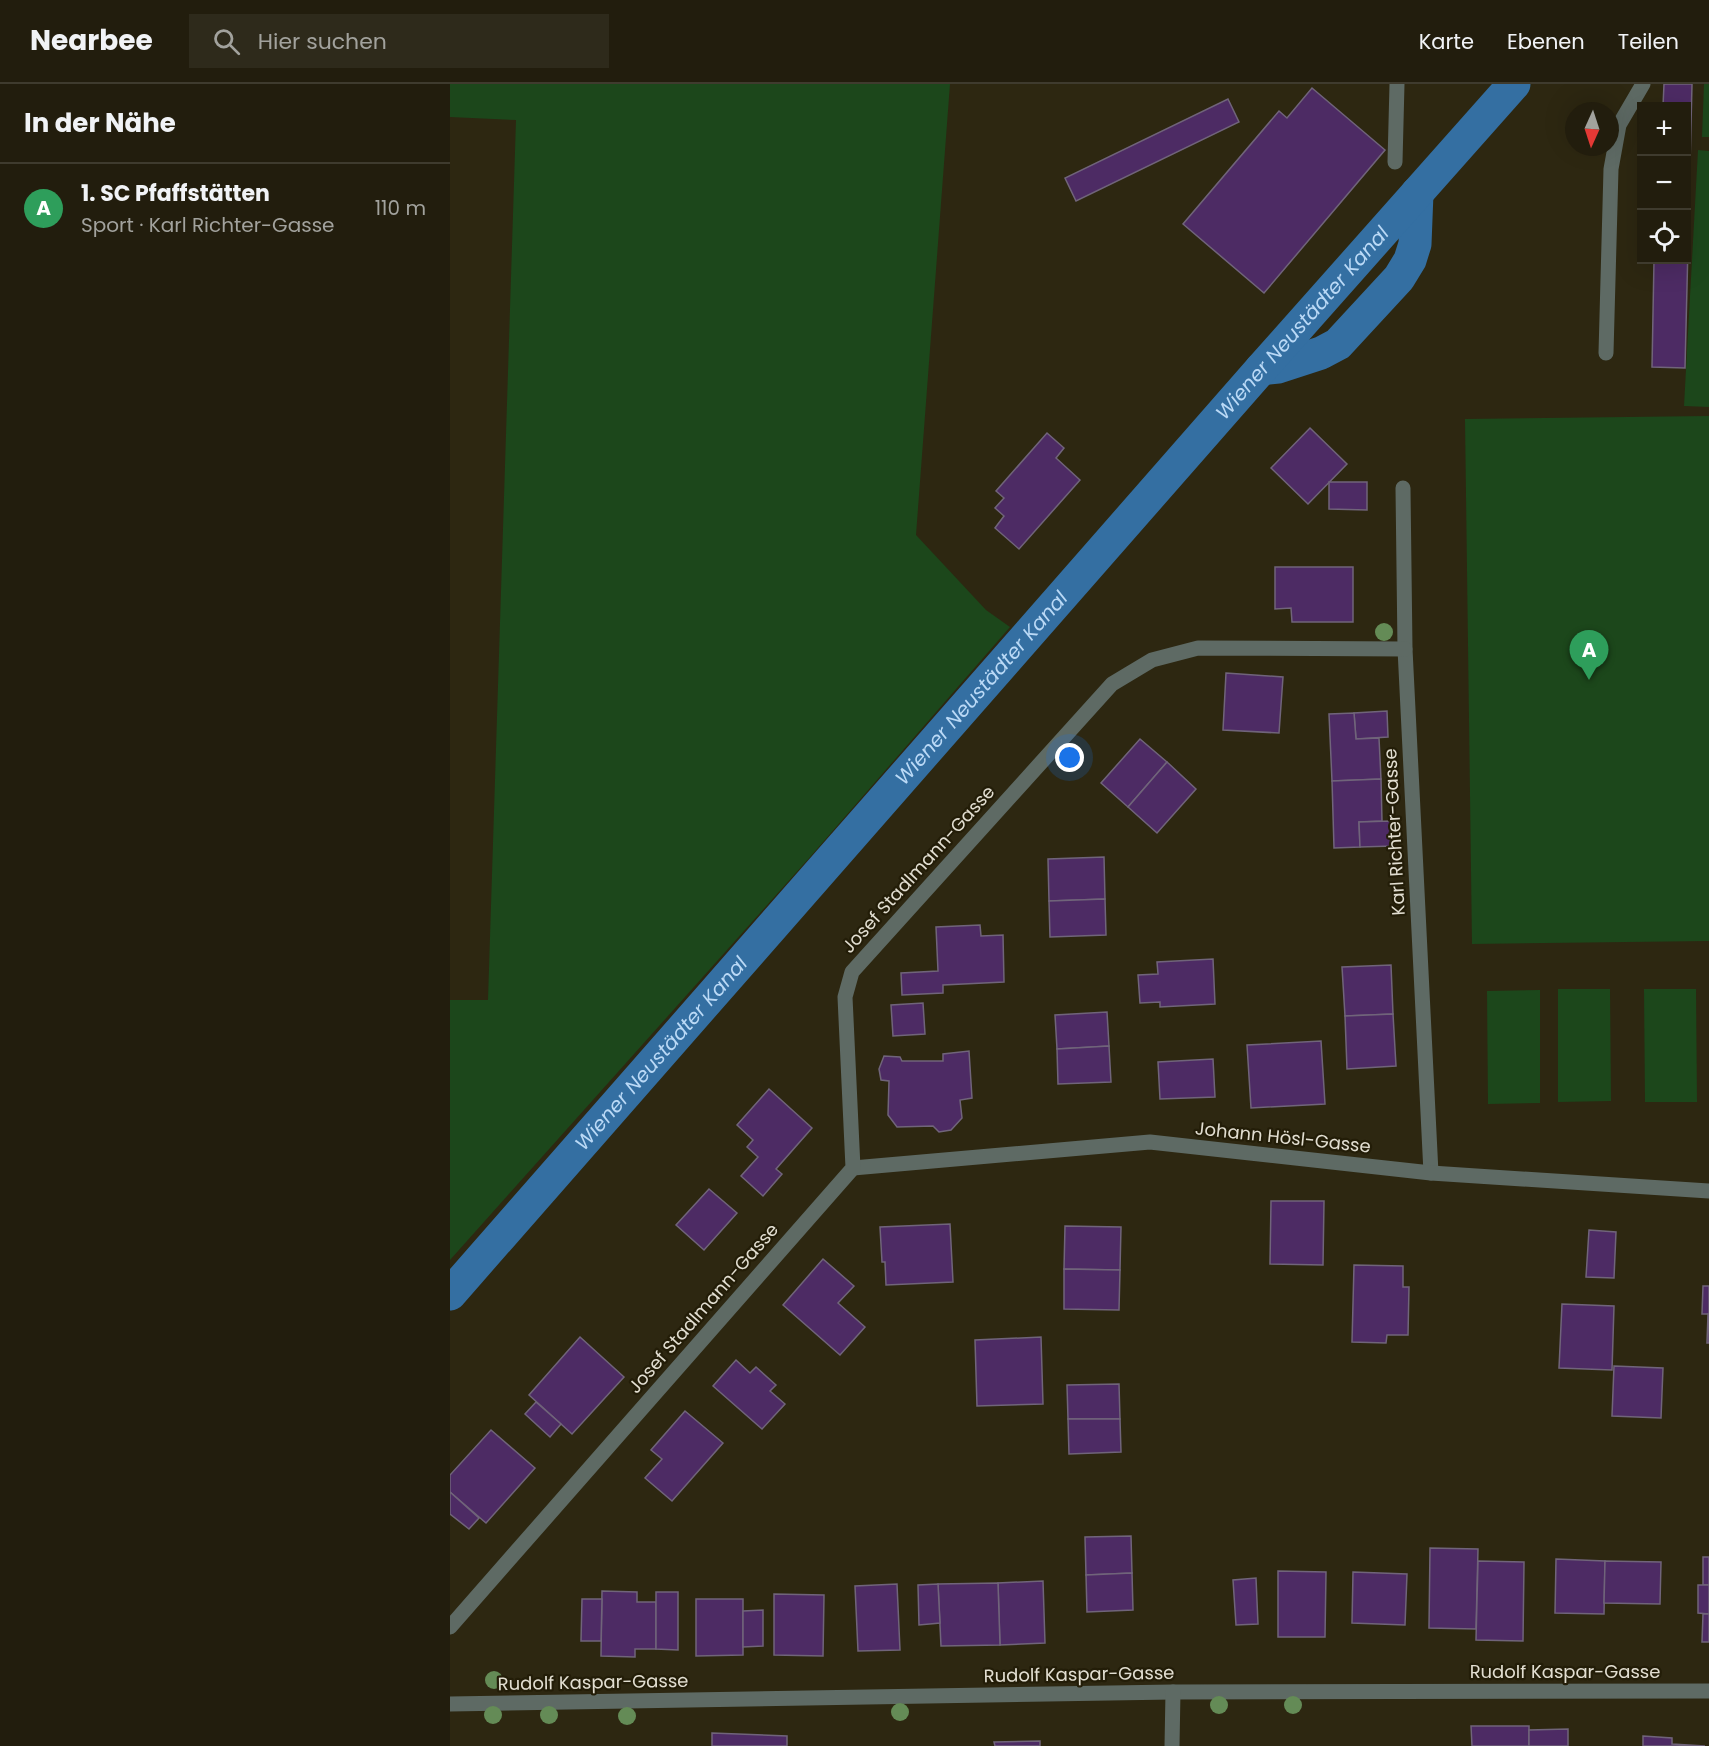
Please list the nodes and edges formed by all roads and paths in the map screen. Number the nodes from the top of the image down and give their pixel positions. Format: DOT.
graph roads {
  1 [pos="1397,84"];
  2 [pos="1643,84"];
  3 [pos="1395,162"];
  4 [pos="1606,353"];
  5 [pos="1403,488"];
  6 [pos="1405,649"];
  7 [pos="853,1168"];
  8 [pos="1431,1173"];
  9 [pos="1709,1191"];
  10 [pos="450,1627"];
  11 [pos="1709,1691"];
  12 [pos="1173,1692"];
  13 [pos="450,1704"];
  14 [pos="1172,1746"];
  1 -- 3 [label="street"];
  2 -- 4 [label="street"];
  5 -- 6 [label="street, Karl Richter-Gasse"];
  6 -- 7 [label="street, Josef Stadlmann-Gasse"];
  6 -- 8 [label="street, Karl Richter-Gasse"];
  7 -- 8 [label="street, Johann Hösl-Gasse"];
  7 -- 10 [label="street, Josef Stadlmann-Gasse"];
  8 -- 9 [label="street, Johann Hösl-Gasse"];
  11 -- 12 [label="street, Rudolf Kaspar-Gasse"];
  12 -- 13 [label="street, Rudolf Kaspar-Gasse"];
  12 -- 14 [label="street"];
}
